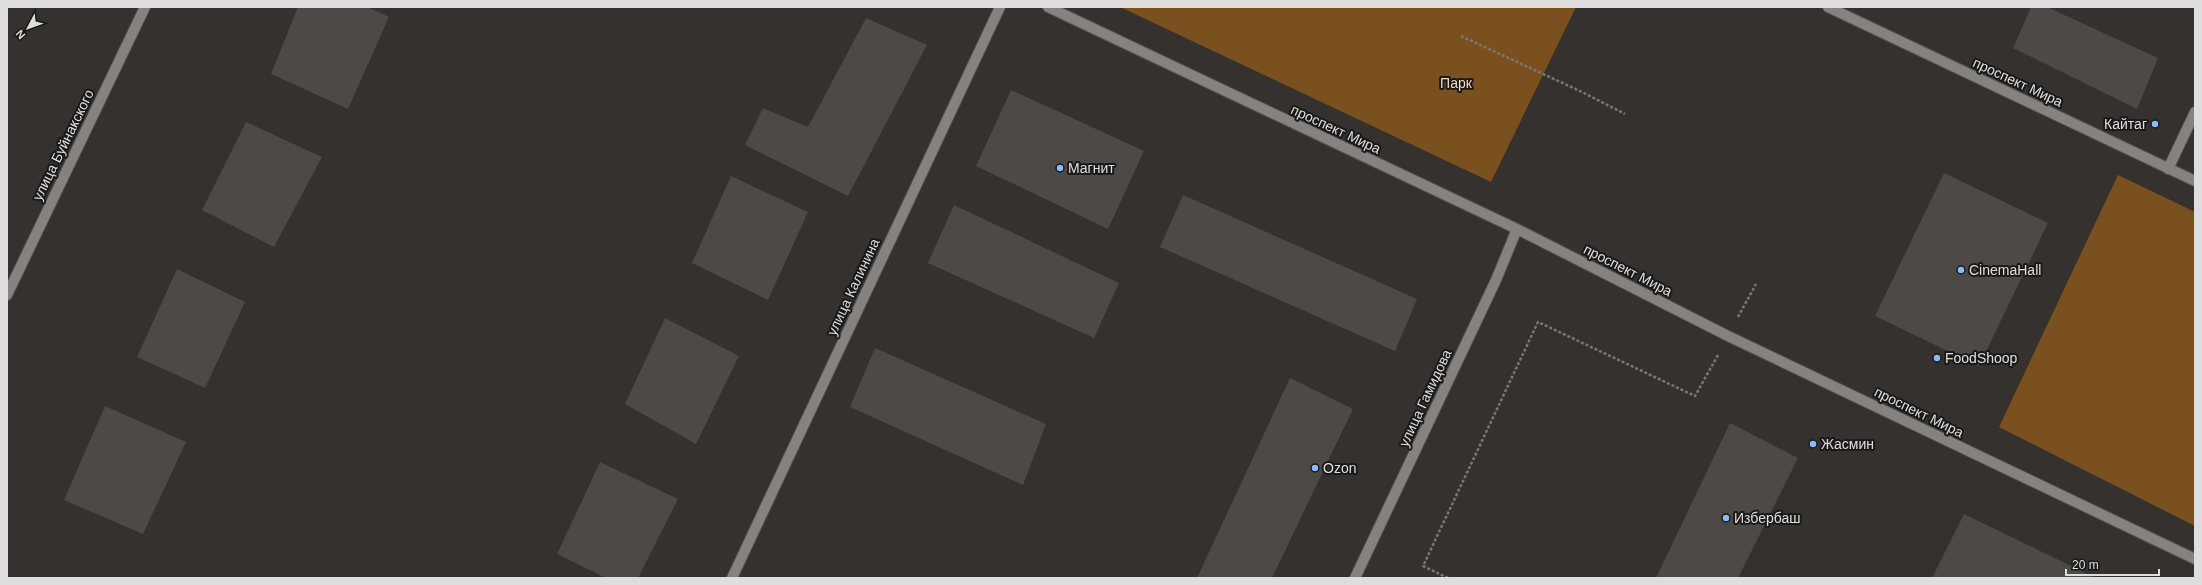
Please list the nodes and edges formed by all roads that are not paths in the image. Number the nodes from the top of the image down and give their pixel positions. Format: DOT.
graph roads {
  1 [pos="145,7"];
  2 [pos="1000,7"];
  3 [pos="1048,7"];
  4 [pos="1828,7"];
  5 [pos="2195,112"];
  6 [pos="2168,169"];
  7 [pos="2195,182"];
  8 [pos="1517,229"];
  9 [pos="7,295"];
  10 [pos="2195,559"];
  11 [pos="732,578"];
  12 [pos="1355,578"];
  1 -- 9 [label="street, улица Буйнакского"];
  2 -- 11 [label="street, улица Калинина"];
  3 -- 8 [label="street, проспект Мира"];
  4 -- 6 [label="street, проспект Мира"];
  5 -- 6 [label="street"];
  6 -- 7 [label="street, проспект Мира"];
  8 -- 10 [label="street, проспект Мира"];
  8 -- 12 [label="street, улица Гамидова"];
}
